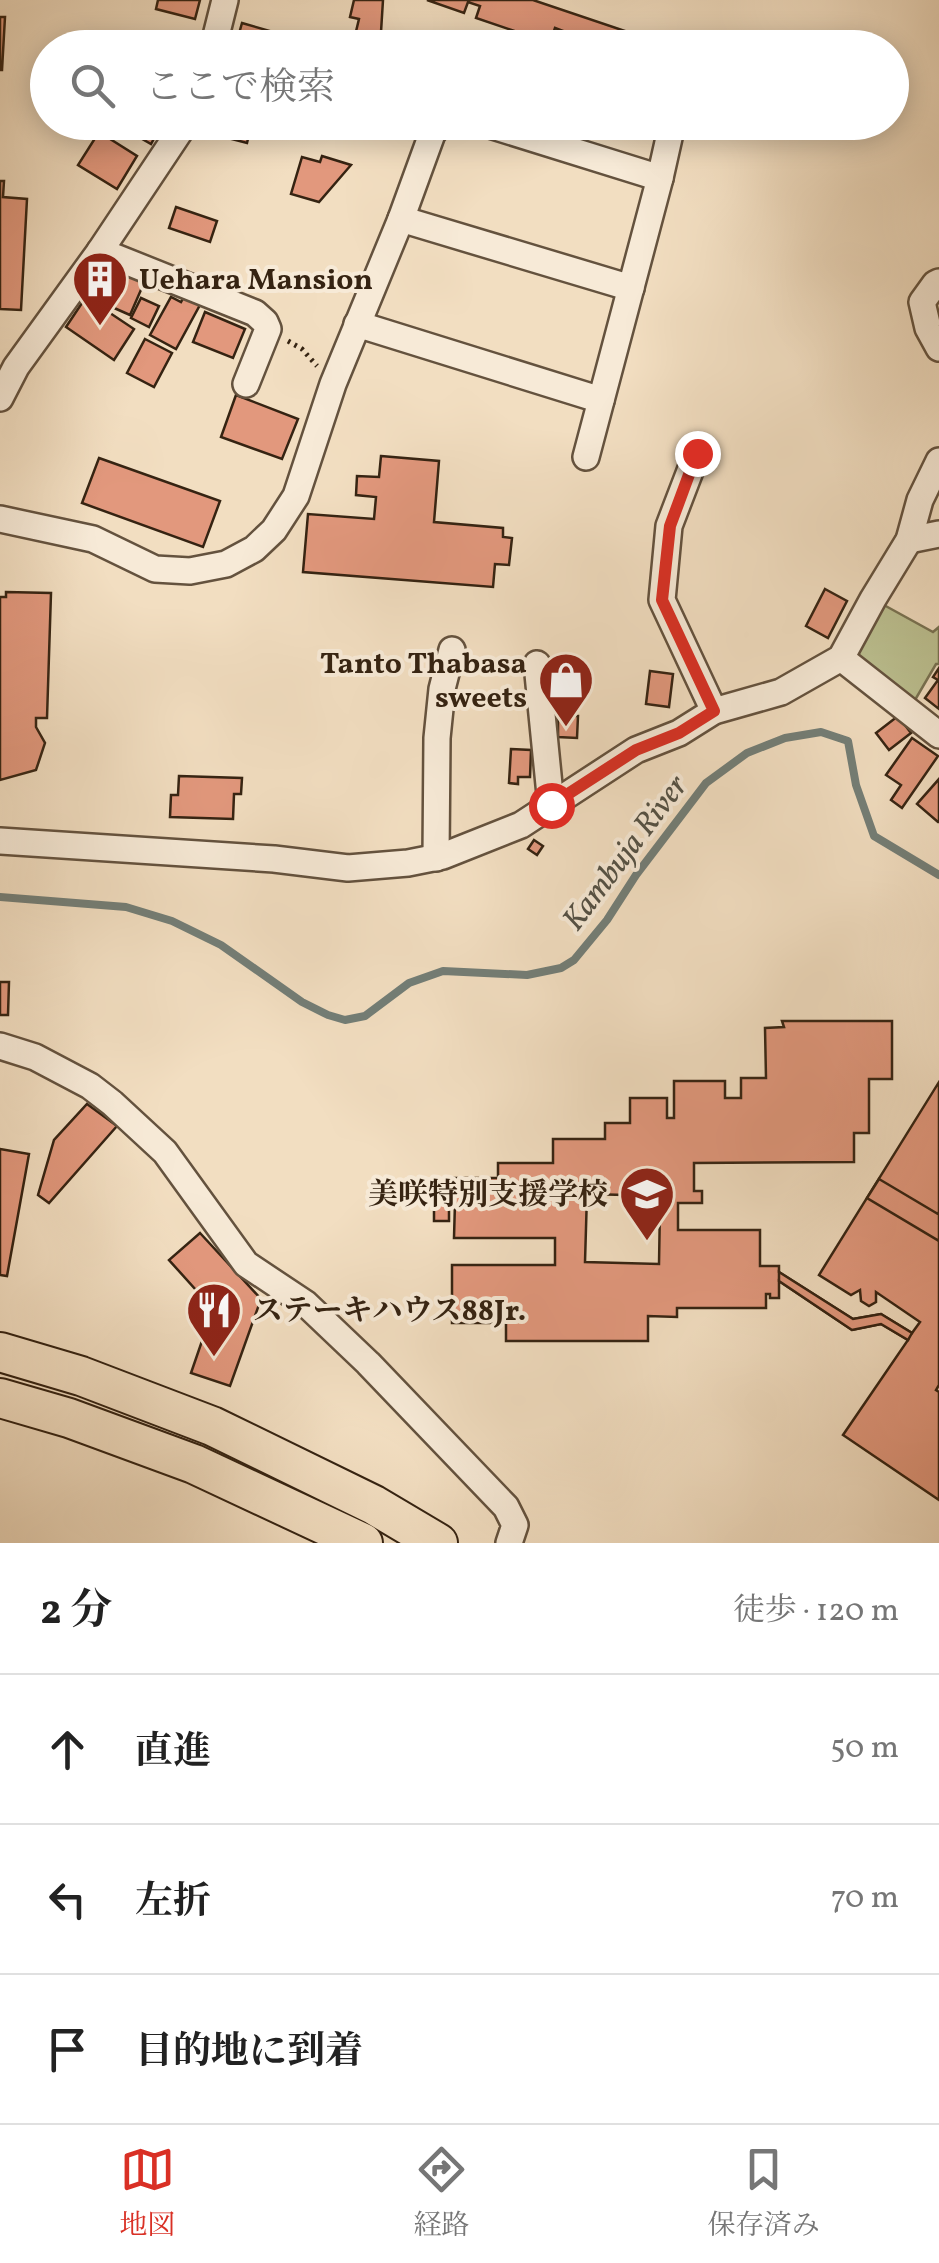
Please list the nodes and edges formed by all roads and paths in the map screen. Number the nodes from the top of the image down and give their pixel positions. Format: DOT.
graph roads {
  1 [pos="224,0"];
  2 [pos="217,30"];
  3 [pos="174,140"];
  4 [pos="430,140"];
  5 [pos="538,140"];
  6 [pos="668,140"];
  7 [pos="660,178"];
  8 [pos="401,219"];
  9 [pos="100,252"];
  10 [pos="939,282"];
  11 [pos="631,288"];
  12 [pos="357,324"];
  13 [pos="268,330"];
  14 [pos="939,346"];
  15 [pos="316,364"];
  16 [pos="246,384"];
  17 [pos="0,398"];
  18 [pos="601,400"];
  19 [pos="697,453"];
  20 [pos="586,457"];
  21 [pos="939,461"];
  22 [pos="0,519"];
  23 [pos="939,534"];
  24 [pos="909,540"];
  25 [pos="452,650"];
  26 [pos="842,658"];
  27 [pos="537,664"];
  28 [pos="714,711"];
  29 [pos="939,734"];
  30 [pos="551,805"];
  31 [pos="0,841"];
  32 [pos="436,858"];
  33 [pos="0,1046"];
  34 [pos="0,1352"];
  35 [pos="0,1398"];
  36 [pos="363,1543"];
  37 [pos="438,1543"];
  38 [pos="509,1543"];
  1 -- 2 [label="street"];
  3 -- 9 [label="street"];
  4 -- 8 [label="street"];
  5 -- 7 [label="street"];
  6 -- 7 [label="street"];
  7 -- 11 [label="street"];
  8 -- 11 [label="street"];
  8 -- 12 [label="street"];
  9 -- 13 [label="street"];
  9 -- 17 [label="street"];
  10 -- 14 [label="street"];
  11 -- 18 [label="street"];
  12 -- 18 [label="street"];
  12 -- 22 [label="street"];
  13 -- 15 [label="path"];
  13 -- 16 [label="street"];
  18 -- 20 [label="street"];
  19 -- 28 [label="street"];
  21 -- 24 [label="street"];
  23 -- 24 [label="street"];
  24 -- 26 [label="street"];
  25 -- 32 [label="street"];
  26 -- 28 [label="street"];
  26 -- 29 [label="street"];
  27 -- 30 [label="street"];
  28 -- 30 [label="street"];
  30 -- 32 [label="street"];
  31 -- 32 [label="street"];
  33 -- 38 [label="street"];
  34 -- 37 [label="main road"];
  35 -- 36 [label="main road"];
}
